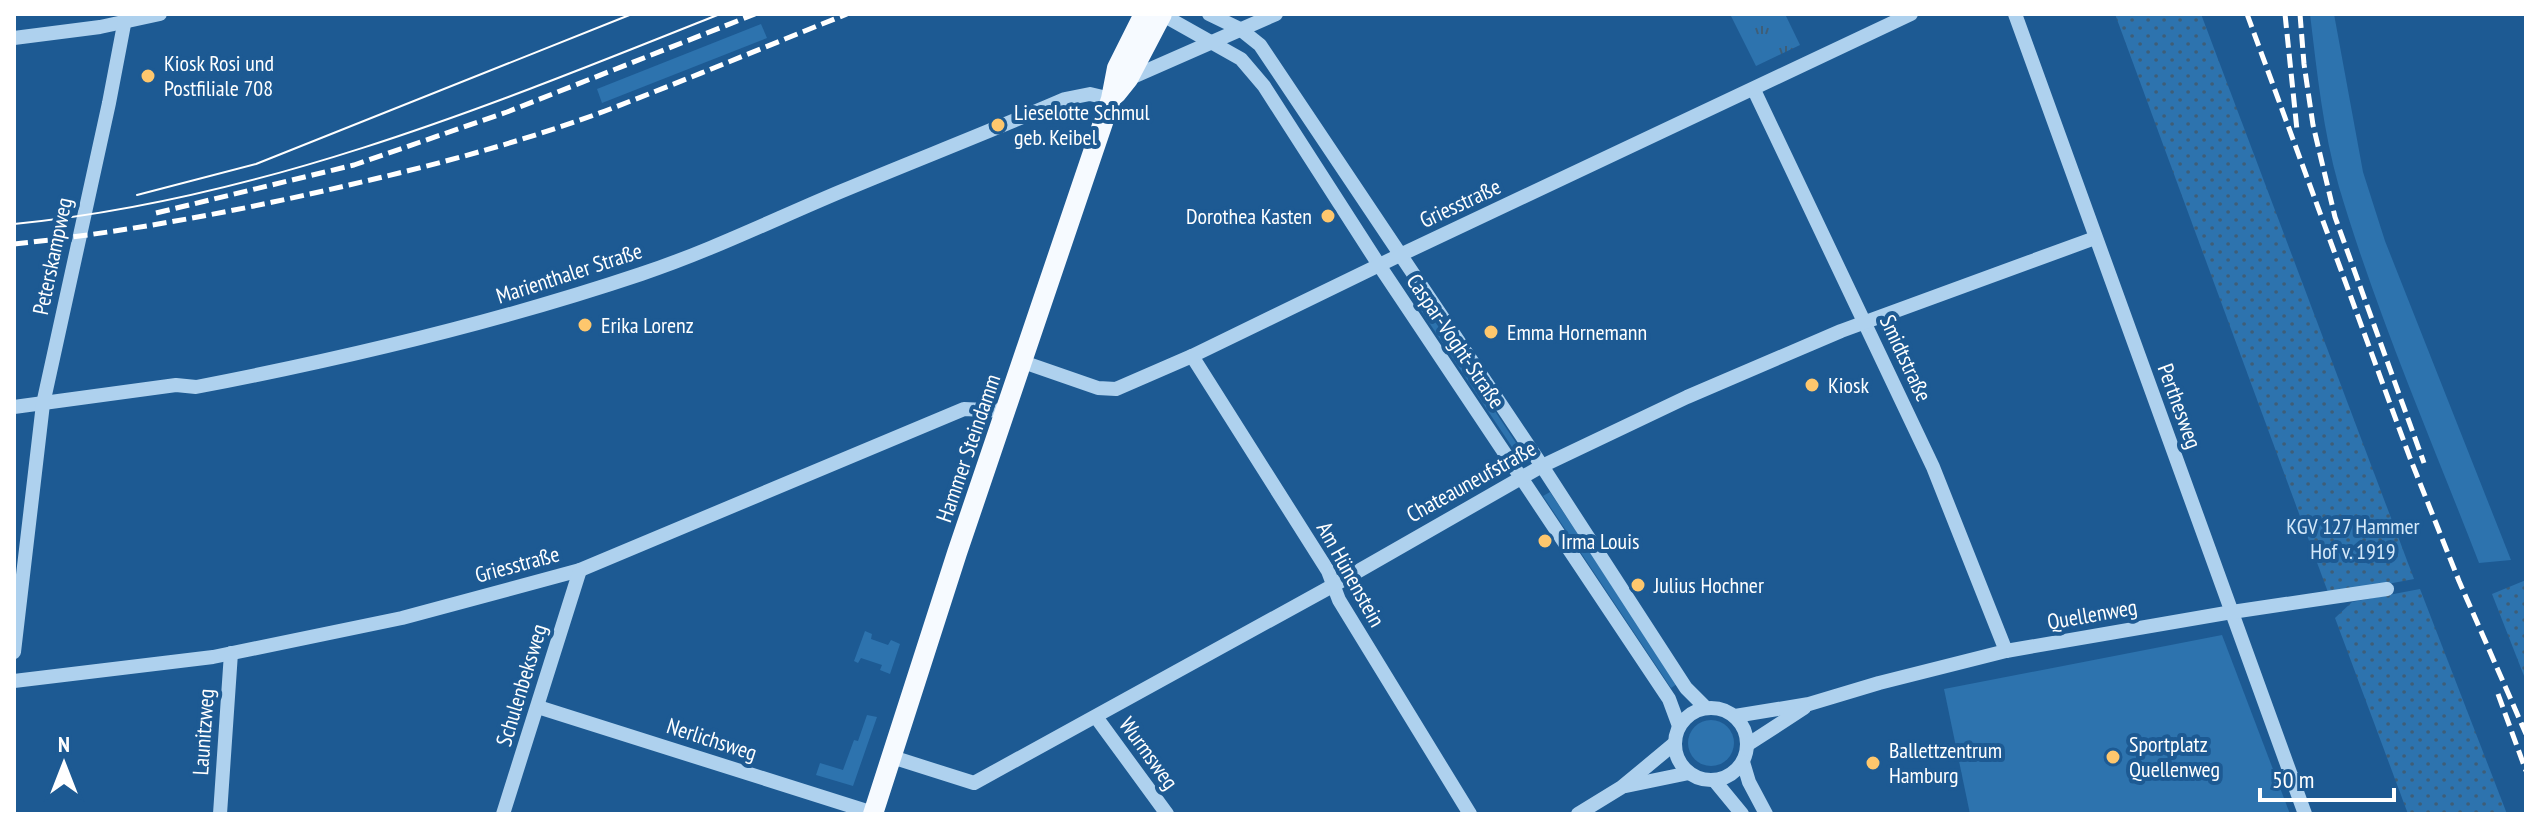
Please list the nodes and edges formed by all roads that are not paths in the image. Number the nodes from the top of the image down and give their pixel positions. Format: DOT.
graph roads {
  1 [pos="160,14"];
  2 [pos="1144,14"];
  3 [pos="1161,14"];
  4 [pos="1209,14"];
  5 [pos="1276,14"];
  6 [pos="1911,14"];
  7 [pos="2015,14"];
  8 [pos="126,18"];
  9 [pos="1240,29"];
  10 [pos="14,38"];
  11 [pos="1214,43"];
  12 [pos="1128,79"];
  13 [pos="1754,90"];
  14 [pos="1111,99"];
  15 [pos="2095,238"];
  16 [pos="1400,255"];
  17 [pos="1379,265"];
  18 [pos="1865,322"];
  19 [pos="1192,356"];
  20 [pos="1023,362"];
  21 [pos="43,404"];
  22 [pos="14,407"];
  23 [pos="1006,411"];
  24 [pos="1542,466"];
  25 [pos="1520,477"];
  26 [pos="580,570"];
  27 [pos="1334,585"];
  28 [pos="2387,589"];
  29 [pos="2232,612"];
  30 [pos="2006,651"];
  31 [pos="14,652"];
  32 [pos="231,653"];
  33 [pos="14,681"];
  34 [pos="1809,704"];
  35 [pos="538,707"];
  36 [pos="1706,708"];
  37 [pos="1735,716"];
  38 [pos="1096,717"];
  39 [pos="1679,726"];
  40 [pos="1675,743"];
  41 [pos="1747,745"];
  42 [pos="892,757"];
  43 [pos="1743,762"];
  44 [pos="1689,773"];
  45 [pos="1714,780"];
  46 [pos="1622,787"];
  47 [pos="873,813"];
  48 [pos="220,814"];
  49 [pos="503,814"];
  50 [pos="1167,814"];
  51 [pos="1470,814"];
  52 [pos="1578,814"];
  53 [pos="1742,814"];
  54 [pos="1766,814"];
  55 [pos="2305,814"];
  1 -- 8 [label="street"];
  2 -- 14 [label="main road, Hammer Steindamm"];
  3 -- 11 [label="street, Caspar-Voght-Straße"];
  3 -- 12 [label="main road, Hammer Steindamm"];
  4 -- 9 [label="street, Caspar-Voght-Straße"];
  5 -- 9 [label="street"];
  6 -- 13 [label="street, Griesstraße"];
  7 -- 15 [label="street, Perthesweg"];
  8 -- 10 [label="street"];
  8 -- 21 [label="street, Peterskampweg"];
  9 -- 11 [label="street"];
  9 -- 16 [label="street, Caspar-Voght-Straße"];
  11 -- 12 [label="street"];
  11 -- 17 [label="street, Caspar-Voght-Straße"];
  12 -- 14 [label="main road, Hammer Steindamm"];
  13 -- 16 [label="street, Griesstraße"];
  13 -- 18 [label="street, Smidtstraße"];
  14 -- 20 [label="main road, Hammer Steindamm"];
  14 -- 21 [label="street, Marienthaler Straße"];
  15 -- 18 [label="street, Chateauneufstraße"];
  15 -- 29 [label="street, Perthesweg"];
  16 -- 17 [label="street, Griesstraße"];
  16 -- 24 [label="street, Caspar-Voght-Straße"];
  17 -- 19 [label="street, Griesstraße"];
  17 -- 25 [label="street, Caspar-Voght-Straße"];
  18 -- 24 [label="street, Chateauneufstraße"];
  18 -- 30 [label="street, Smidtstraße"];
  19 -- 20 [label="street, Griesstraße"];
  19 -- 27 [label="street, Am Hünenstein"];
  20 -- 23 [label="main road, Hammer Steindamm"];
  21 -- 22 [label="street, Marienthaler Straße"];
  21 -- 31 [label="street, Peterskampweg"];
  23 -- 26 [label="street, Griesstraße"];
  23 -- 42 [label="main road, Hammer Steindamm"];
  24 -- 25 [label="street, Chateauneufstraße"];
  24 -- 36 [label="street, Caspar-Voght-Straße"];
  25 -- 27 [label="street, Chateauneufstraße"];
  25 -- 39 [label="street, Caspar-Voght-Straße"];
  26 -- 32 [label="street, Griesstraße"];
  26 -- 35 [label="street, Schulenbeksweg"];
  27 -- 38 [label="street, Chateauneufstraße"];
  27 -- 51 [label="street, Am Hünenstein"];
  28 -- 29 [label="street, Quellenweg"];
  29 -- 30 [label="street, Quellenweg"];
  29 -- 55 [label="street, Perthesweg"];
  30 -- 34 [label="street, Quellenweg"];
  32 -- 33 [label="street, Griesstraße"];
  32 -- 48 [label="street, Launitzweg"];
  34 -- 37 [label="street, Quellenweg"];
  34 -- 41 [label="street, Quellenweg"];
  35 -- 47 [label="street, Nerlichsweg"];
  35 -- 49 [label="street, Schulenbeksweg"];
  36 -- 37 [label="street"];
  36 -- 39 [label="street"];
  37 -- 41 [label="street"];
  38 -- 42 [label="street, Chateauneufstraße"];
  38 -- 50 [label="street, Wurmsweg"];
  39 -- 40 [label="street"];
  40 -- 44 [label="street"];
  40 -- 46 [label="street"];
  41 -- 43 [label="street"];
  42 -- 47 [label="main road, Hammer Steindamm"];
  43 -- 45 [label="street"];
  43 -- 54 [label="street"];
  44 -- 45 [label="street"];
  44 -- 46 [label="street"];
  45 -- 53 [label="street"];
  46 -- 52 [label="street"];
}
